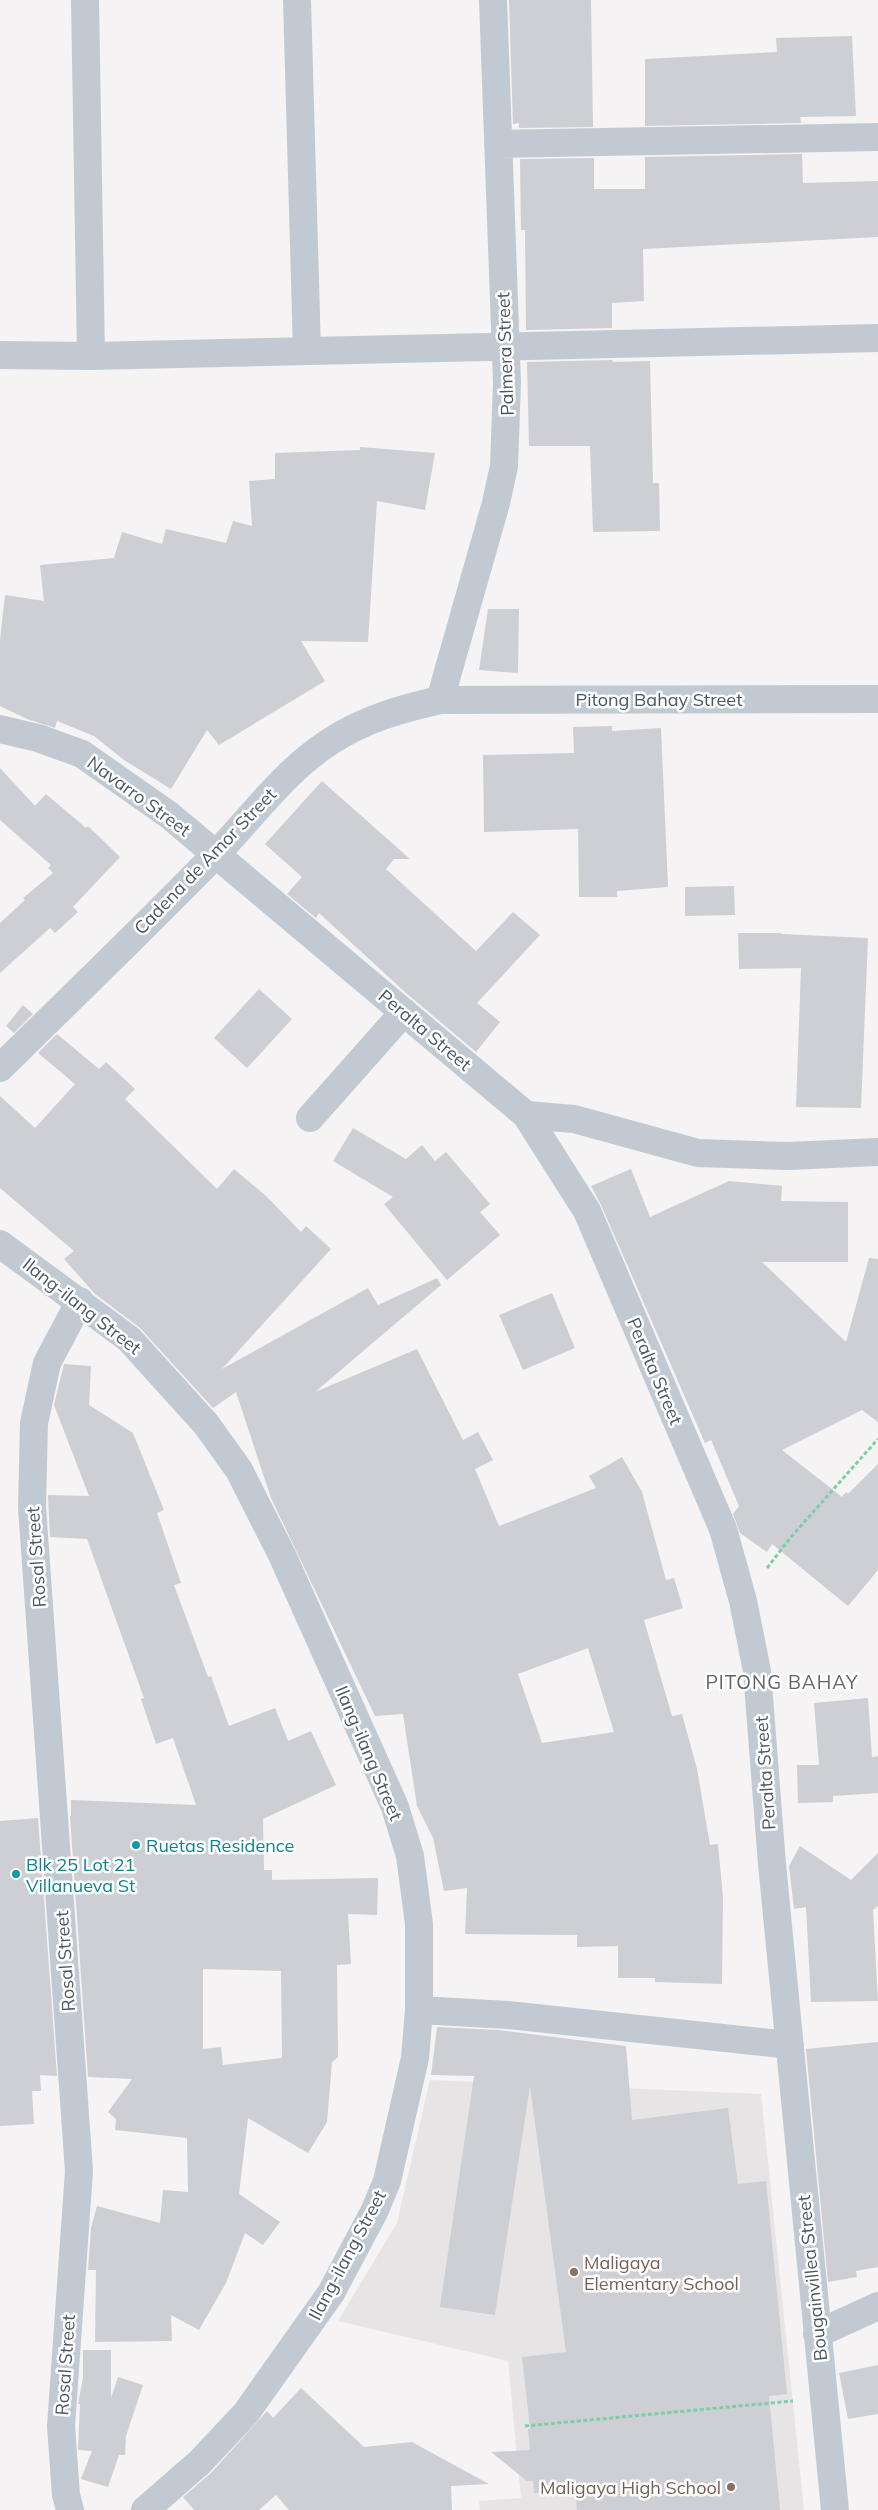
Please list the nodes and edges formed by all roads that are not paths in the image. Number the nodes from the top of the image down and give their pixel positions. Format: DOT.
graph roads {
  1 [pos="85,0"];
  2 [pos="298,0"];
  3 [pos="493,0"];
  4 [pos="878,137"];
  5 [pos="498,144"];
  6 [pos="878,338"];
  7 [pos="505,345"];
  8 [pos="307,351"];
  9 [pos="0,355"];
  10 [pos="91,356"];
  11 [pos="878,699"];
  12 [pos="440,700"];
  13 [pos="0,729"];
  14 [pos="216,854"];
  15 [pos="404,1012"];
  16 [pos="0,1068"];
  17 [pos="526,1116"];
  18 [pos="310,1118"];
  19 [pos="878,1152"];
  20 [pos="0,1244"];
  21 [pos="80,1301"];
  22 [pos="419,2010"];
  23 [pos="790,2045"];
  24 [pos="878,2306"];
  25 [pos="817,2334"];
  26 [pos="70,2510"];
  27 [pos="145,2510"];
  28 [pos="836,2510"];
  1 -- 10 [label="street"];
  2 -- 8 [label="street"];
  3 -- 5 [label="street, Palmera Street"];
  4 -- 5 [label="street"];
  5 -- 7 [label="street, Palmera Street"];
  6 -- 7 [label="street"];
  7 -- 8 [label="street"];
  7 -- 12 [label="street, Palmera Street"];
  8 -- 10 [label="street"];
  9 -- 10 [label="street"];
  11 -- 12 [label="street, Pitong Bahay Street"];
  12 -- 14 [label="street, Cadena de Amor Street"];
  13 -- 14 [label="street, Navarro Street"];
  14 -- 15 [label="street, Peralta Street"];
  14 -- 16 [label="street, Cadena de Amor Street"];
  15 -- 17 [label="street, Peralta Street"];
  15 -- 18 [label="street"];
  17 -- 19 [label="street"];
  17 -- 23 [label="street, Peralta Street"];
  20 -- 21 [label="street, Ilang-ilang Street"];
  21 -- 22 [label="street, Ilang-ilang Street"];
  21 -- 26 [label="street, Rosal Street"];
  22 -- 23 [label="street"];
  22 -- 27 [label="street, Ilang-ilang Street"];
  23 -- 25 [label="street, Bougainvillea Street"];
  24 -- 25 [label="street"];
  25 -- 28 [label="street, Bougainvillea Street"];
}
